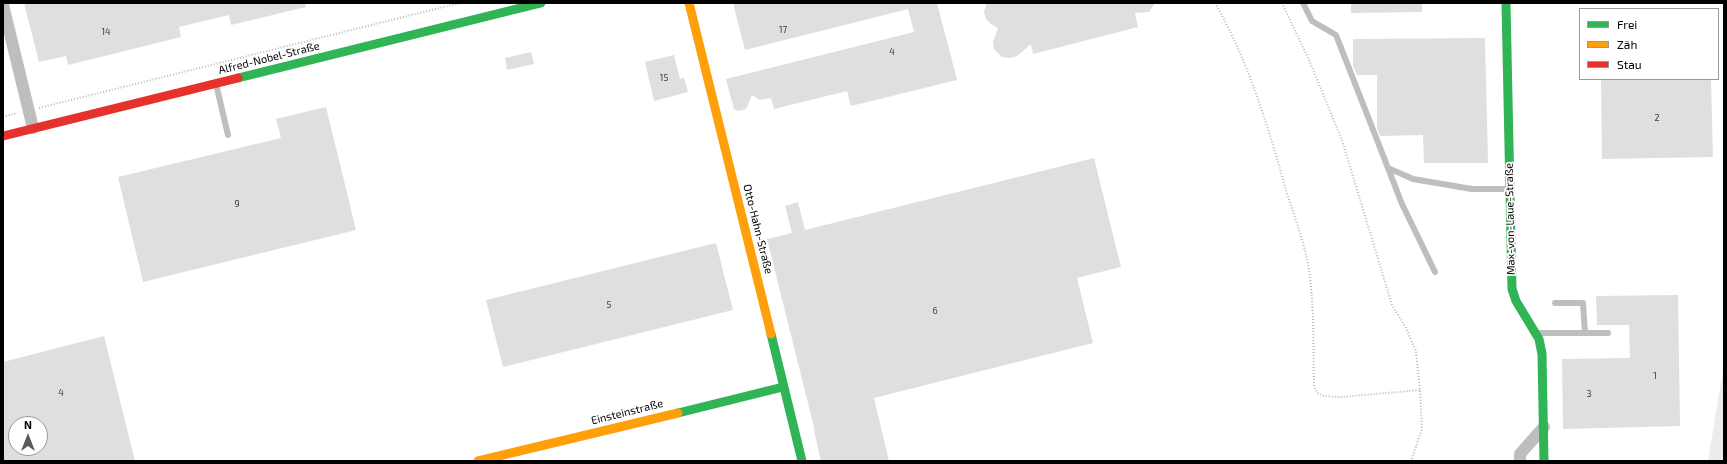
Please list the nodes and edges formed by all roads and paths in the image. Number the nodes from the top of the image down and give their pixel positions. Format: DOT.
graph roads {
  1 [pos="460,3"];
  2 [pos="541,3"];
  3 [pos="689,3"];
  4 [pos="1215,3"];
  5 [pos="1283,3"];
  6 [pos="1303,3"];
  7 [pos="1506,3"];
  8 [pos="3,5"];
  9 [pos="216,83"];
  10 [pos="28,110"];
  11 [pos="3,116"];
  12 [pos="33,128"];
  13 [pos="228,135"];
  14 [pos="3,136"];
  15 [pos="1388,168"];
  16 [pos="1510,190"];
  17 [pos="1435,272"];
  18 [pos="1555,303"];
  19 [pos="1535,333"];
  20 [pos="1585,333"];
  21 [pos="1608,333"];
  22 [pos="783,387"];
  23 [pos="1420,390"];
  24 [pos="1544,427"];
  25 [pos="478,461"];
  26 [pos="802,461"];
  27 [pos="1411,461"];
  28 [pos="1520,461"];
  29 [pos="1544,461"];
  1 -- 10 [label="path"];
  2 -- 9 [label="street, Alfred-Nobel-Straße"];
  3 -- 22 [label="street, Otto-Hahn-Straße"];
  4 -- 23 [label="path"];
  5 -- 23 [label="path"];
  6 -- 15 [label="lane"];
  7 -- 16 [label="street, Max-von-Laue-Straße"];
  8 -- 10 [label="street"];
  9 -- 12 [label="street, Alfred-Nobel-Straße"];
  9 -- 13 [label="lane"];
  10 -- 11 [label="path"];
  10 -- 12 [label="street"];
  12 -- 14 [label="street, Alfred-Nobel-Straße"];
  15 -- 16 [label="lane"];
  15 -- 17 [label="lane"];
  16 -- 19 [label="street, Max-von-Laue-Straße"];
  18 -- 20 [label="lane"];
  19 -- 20 [label="lane"];
  19 -- 24 [label="street, Max-von-Laue-Straße"];
  20 -- 21 [label="lane"];
  22 -- 25 [label="street, Einsteinstraße"];
  22 -- 26 [label="street, Otto-Hahn-Straße"];
  23 -- 27 [label="path"];
  24 -- 28 [label="street"];
  24 -- 29 [label="street, Max-von-Laue-Straße"];
}
